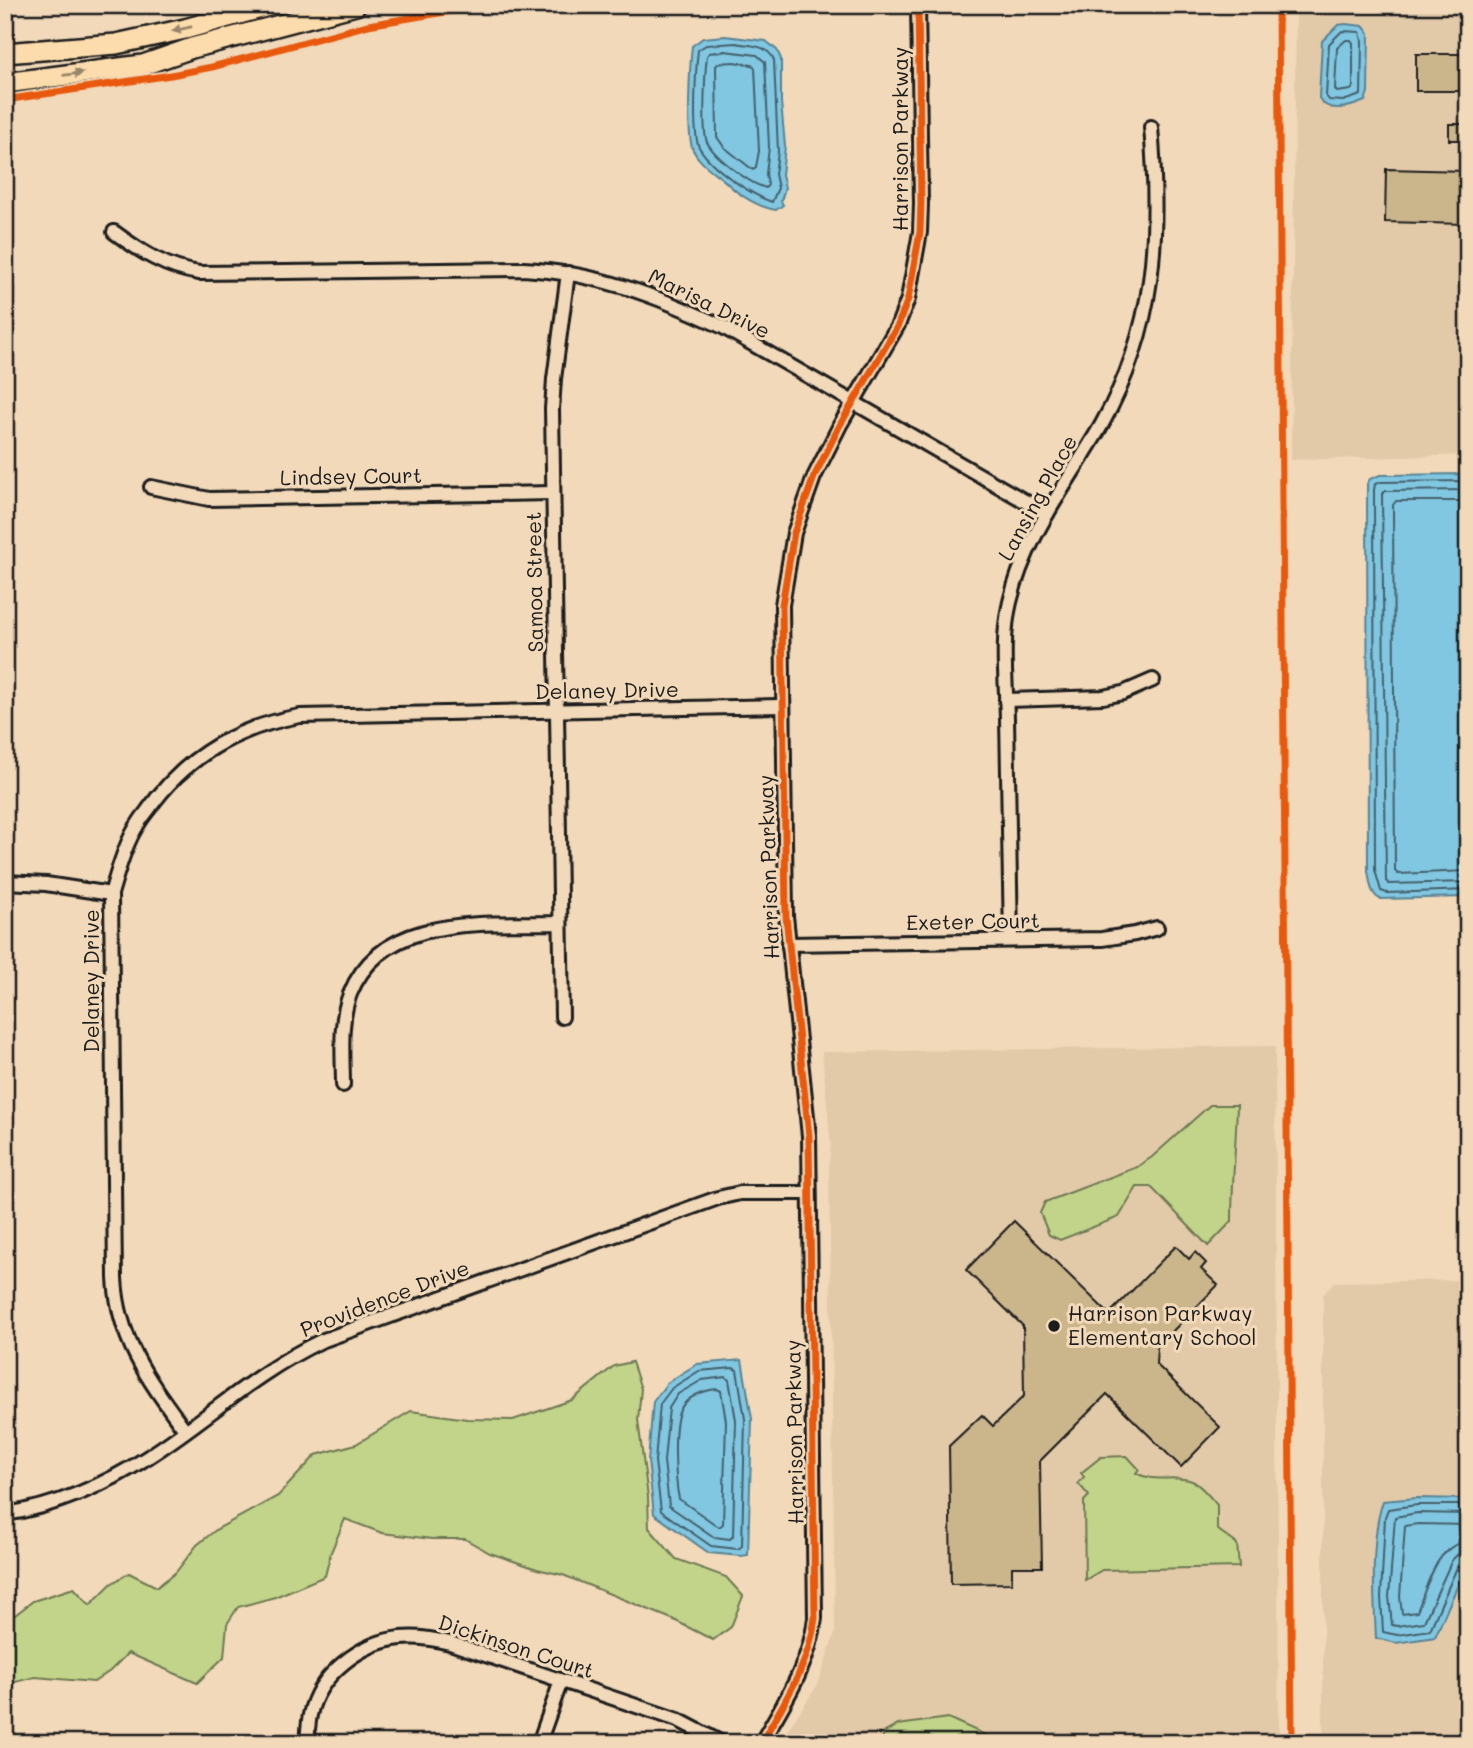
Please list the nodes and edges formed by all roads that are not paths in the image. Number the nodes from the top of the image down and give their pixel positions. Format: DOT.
graph roads {
  1 [pos="272,5"];
  2 [pos="356,5"];
  3 [pos="918,5"];
  4 [pos="5,53"];
  5 [pos="5,83"];
  6 [pos="1151,127"];
  7 [pos="114,233"];
  8 [pos="568,273"];
  9 [pos="853,402"];
  10 [pos="151,487"];
  11 [pos="552,493"];
  12 [pos="1047,514"];
  13 [pos="1153,680"];
  14 [pos="1006,700"];
  15 [pos="782,706"];
  16 [pos="558,711"];
  17 [pos="5,882"];
  18 [pos="111,894"];
  19 [pos="561,923"];
  20 [pos="1157,928"];
  21 [pos="1011,940"];
  22 [pos="788,944"];
  23 [pos="562,1017"];
  24 [pos="343,1085"];
  25 [pos="809,1192"];
  26 [pos="185,1430"];
  27 [pos="5,1514"];
  28 [pos="561,1681"];
  29 [pos="307,1743"];
  30 [pos="539,1743"];
  31 [pos="722,1743"];
  32 [pos="761,1743"];
  1 -- 4 [label="main road, one-way"];
  5 -- 2 [label="main road, one-way"];
  3 -- 9 [label="street, Harrison Parkway"];
  6 -- 12 [label="street, Lansing Place"];
  7 -- 8 [label="street, Marisa Drive"];
  8 -- 9 [label="street, Marisa Drive"];
  8 -- 11 [label="street, Samoa Street"];
  9 -- 12 [label="street, Marisa Drive"];
  9 -- 15 [label="street, Harrison Parkway"];
  10 -- 11 [label="street, Lindsey Court"];
  11 -- 16 [label="street, Samoa Street"];
  12 -- 14 [label="street, Lansing Place"];
  13 -- 14 [label="street"];
  14 -- 21 [label="street, Lansing Place"];
  15 -- 16 [label="street, Delaney Drive"];
  15 -- 22 [label="street, Harrison Parkway"];
  16 -- 18 [label="street, Delaney Drive"];
  16 -- 19 [label="street, Samoa Street"];
  17 -- 18 [label="street"];
  18 -- 26 [label="street, Delaney Drive"];
  19 -- 23 [label="street, Samoa Street"];
  19 -- 24 [label="street"];
  20 -- 21 [label="street, Exeter Court"];
  21 -- 22 [label="street, Exeter Court"];
  22 -- 25 [label="street, Harrison Parkway"];
  25 -- 26 [label="street, Providence Drive"];
  25 -- 32 [label="street, Harrison Parkway"];
  26 -- 27 [label="street, Providence Drive"];
  28 -- 29 [label="street, Dickinson Court"];
  28 -- 30 [label="street"];
  28 -- 31 [label="street, Dickinson Court"];
}
